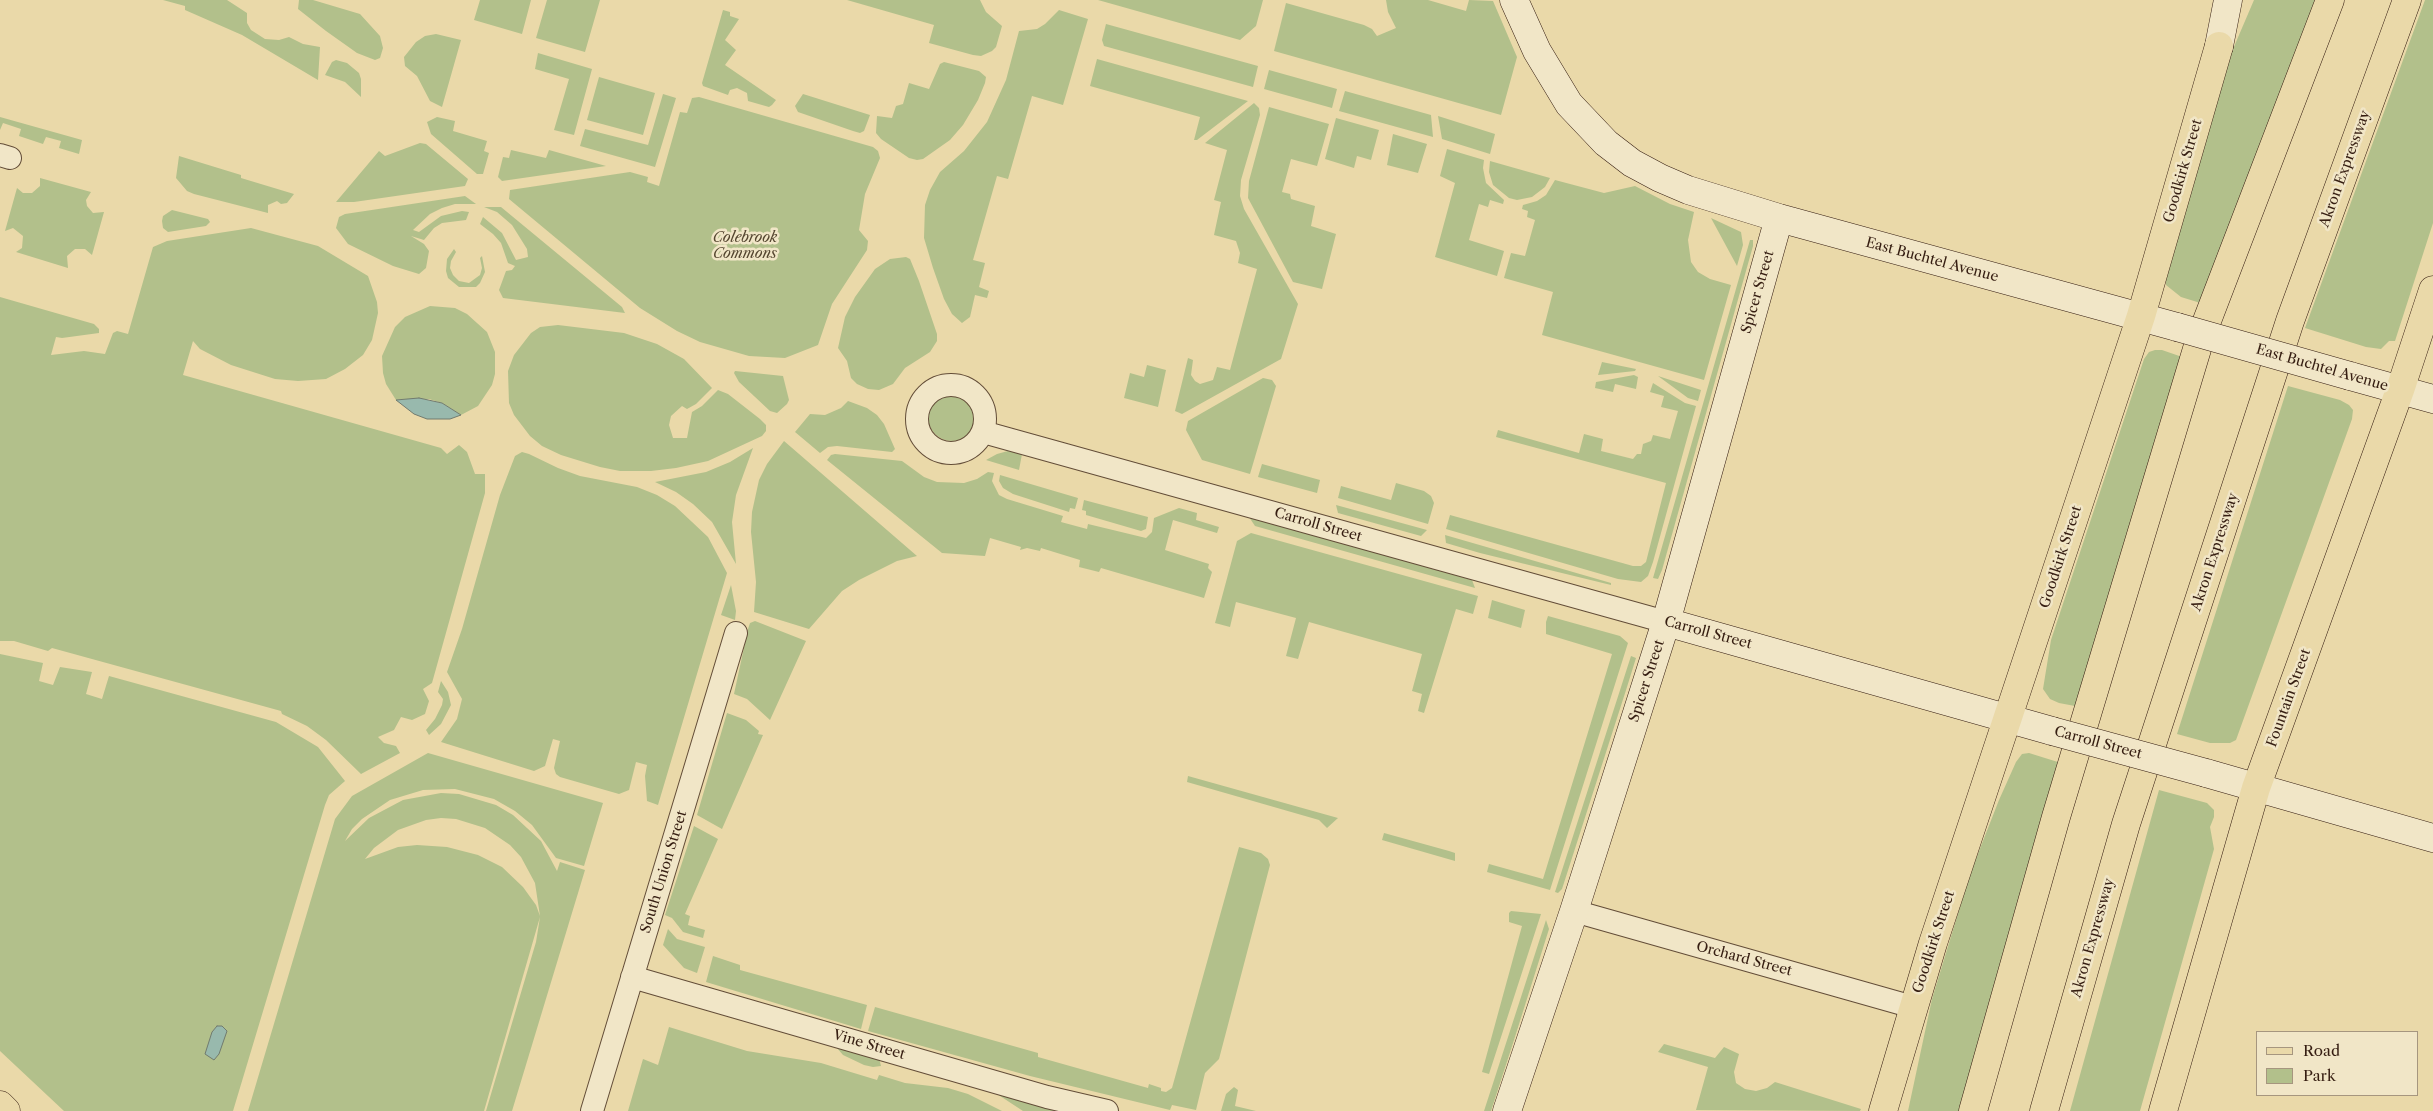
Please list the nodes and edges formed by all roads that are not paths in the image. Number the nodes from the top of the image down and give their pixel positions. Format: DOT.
graph roads {
  1 [pos="1514,0"];
  2 [pos="2228,0"];
  3 [pos="2330,0"];
  4 [pos="2407,0"];
  5 [pos="2219,46"];
  6 [pos="1779,218"];
  7 [pos="2433,290"];
  8 [pos="2141,316"];
  9 [pos="2400,390"];
  10 [pos="2433,399"];
  11 [pos="983,432"];
  12 [pos="1666,622"];
  13 [pos="736,633"];
  14 [pos="2006,718"];
  15 [pos="2256,788"];
  16 [pos="2433,838"];
  17 [pos="1574,911"];
  18 [pos="632,977"];
  19 [pos="1913,1007"];
  20 [pos="0,1105"];
  21 [pos="6,1111"];
  22 [pos="592,1111"];
  23 [pos="1107,1111"];
  24 [pos="1507,1111"];
  25 [pos="1883,1111"];
  26 [pos="1973,1111"];
  27 [pos="2044,1111"];
  28 [pos="2163,1111"];
  1 -- 6 [label="street, East Buchtel Avenue"];
  2 -- 5 [label="street, Goodkirk Street"];
  3 -- 26 [label="main road"];
  4 -- 27 [label="main road, Akron Expressway"];
  5 -- 8 [label="main road, Goodkirk Street"];
  6 -- 8 [label="street, East Buchtel Avenue"];
  6 -- 12 [label="street, Spicer Street"];
  7 -- 9 [label="main road, Fountain Street"];
  8 -- 9 [label="street, East Buchtel Avenue, bridge"];
  8 -- 14 [label="main road, Goodkirk Street"];
  9 -- 10 [label="street, East Buchtel Avenue"];
  9 -- 15 [label="main road, Fountain Street"];
  11 -- 12 [label="street, Carroll Street"];
  12 -- 14 [label="street, Carroll Street"];
  12 -- 17 [label="street, Spicer Street"];
  13 -- 18 [label="street, South Union Street"];
  14 -- 15 [label="street, Carroll Street, bridge"];
  14 -- 19 [label="main road, Goodkirk Street"];
  15 -- 16 [label="street, Carroll Street"];
  15 -- 28 [label="main road, Fountain Street"];
  17 -- 19 [label="street, Orchard Street"];
  17 -- 24 [label="street, Spicer Street"];
  18 -- 22 [label="street, South Union Street"];
  18 -- 23 [label="street, Vine Street"];
  19 -- 25 [label="main road, Goodkirk Street"];
  20 -- 21 [label="main road"];
}
